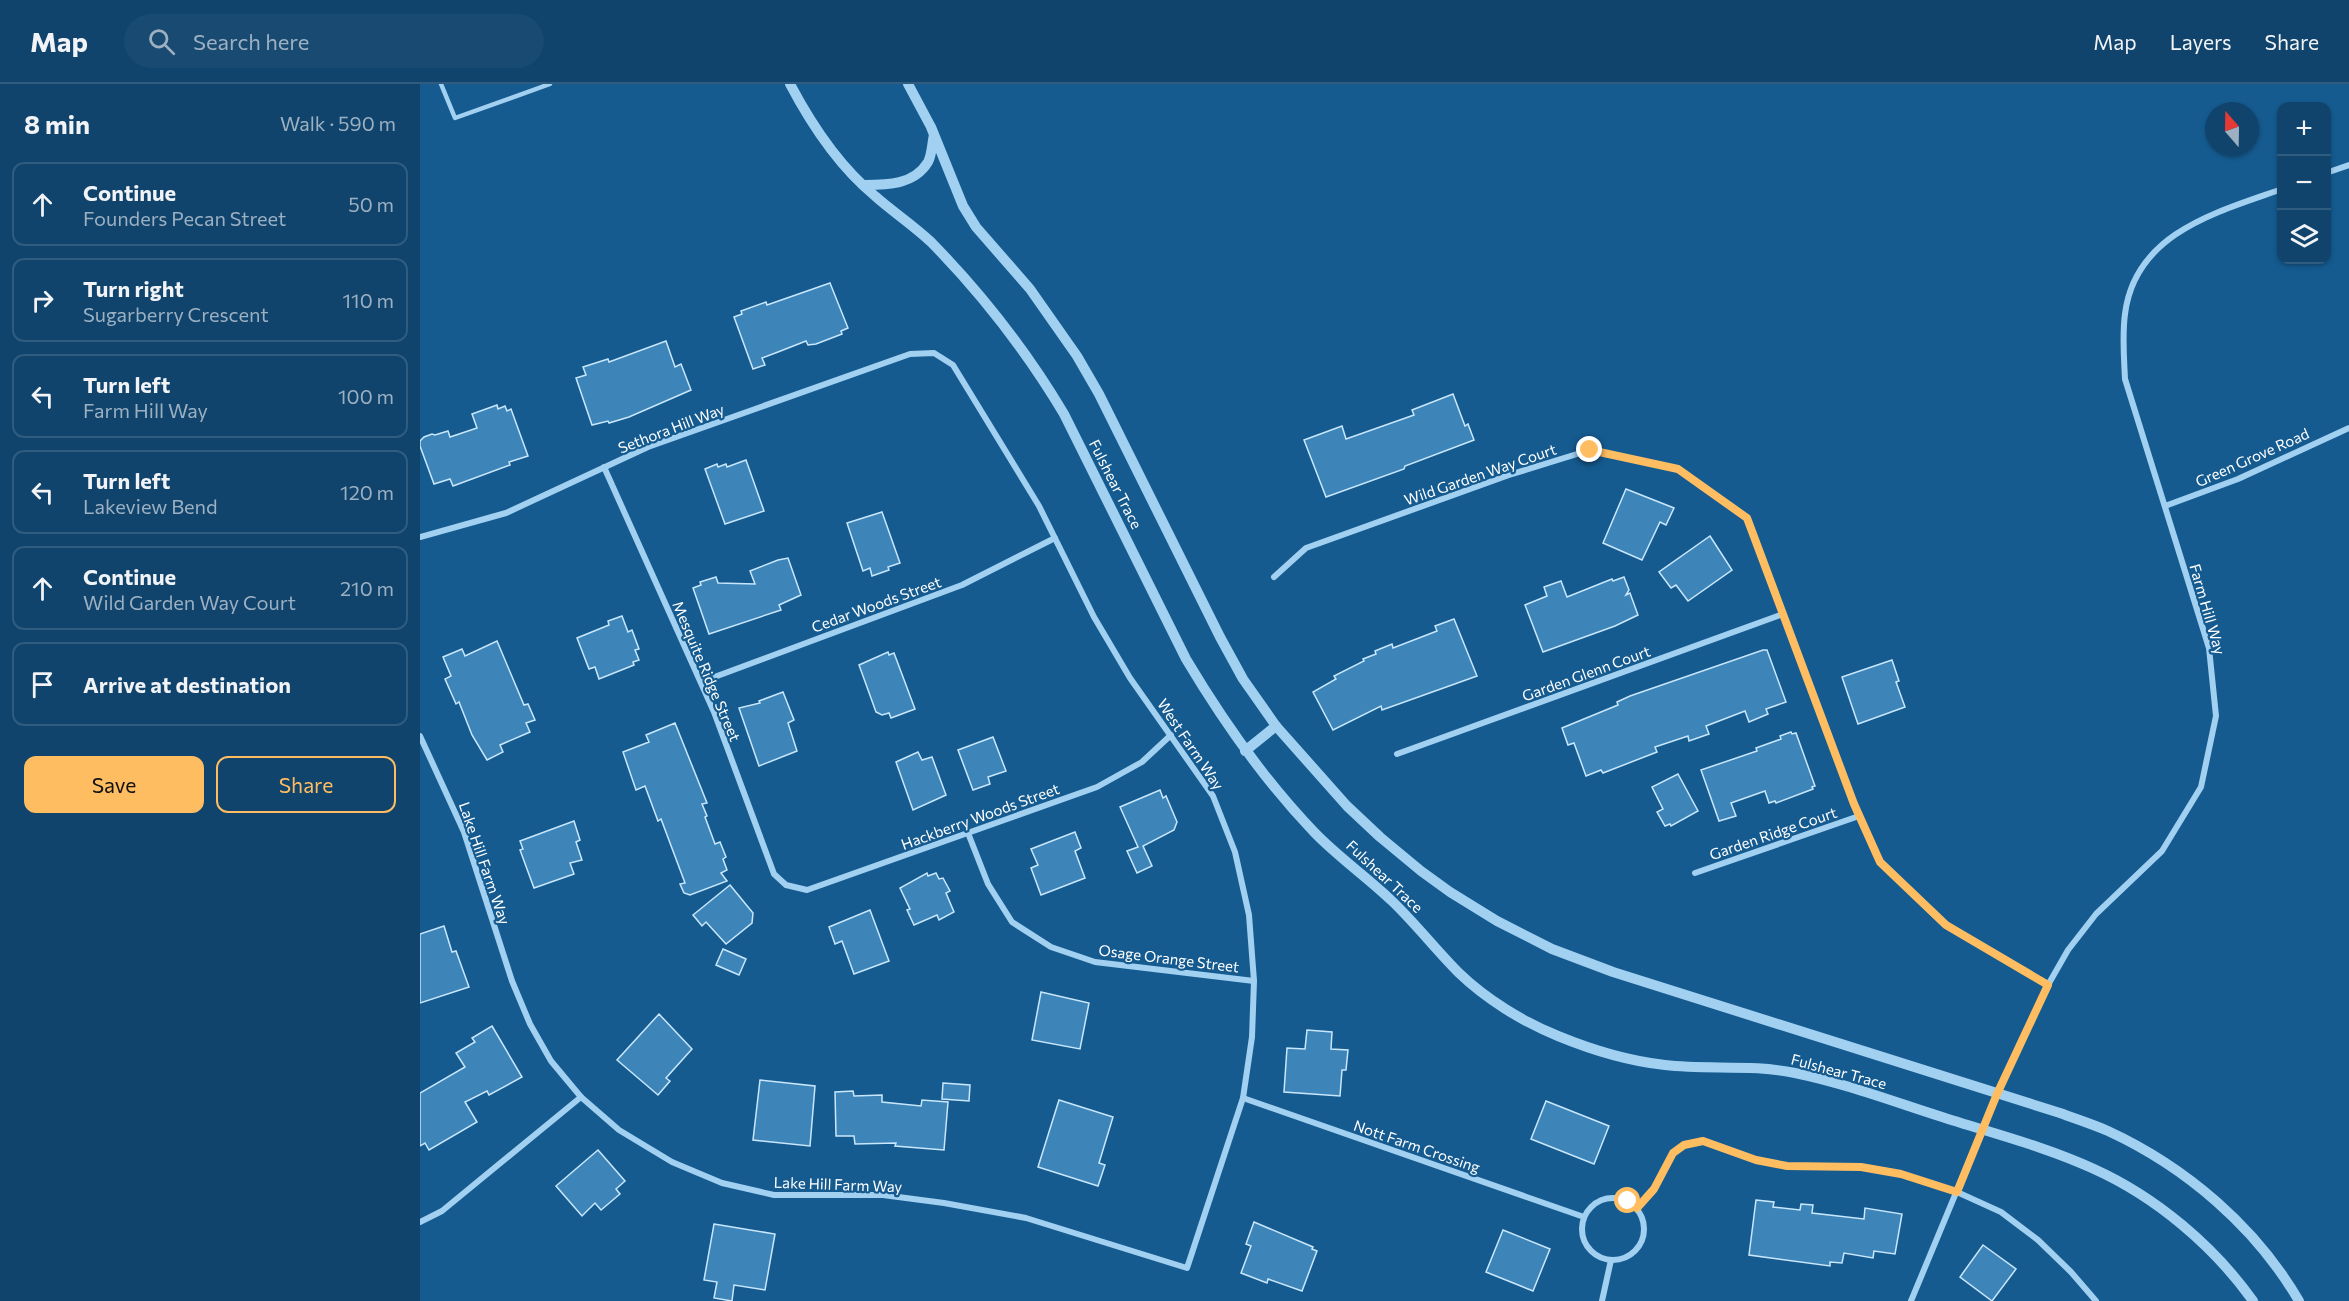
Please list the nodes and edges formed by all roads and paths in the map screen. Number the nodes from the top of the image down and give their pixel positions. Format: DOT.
graph roads {
  1 [pos="441,84"];
  2 [pos="550,84"];
  3 [pos="790,84"];
  4 [pos="908,84"];
  5 [pos="934,135"];
  6 [pos="2349,165"];
  7 [pos="2331,171"];
  8 [pos="864,185"];
  9 [pos="2277,191"];
  10 [pos="934,353"];
  11 [pos="2349,428"];
  12 [pos="604,467"];
  13 [pos="2165,506"];
  14 [pos="420,537"];
  15 [pos="1055,538"];
  16 [pos="1274,577"];
  17 [pos="1783,614"];
  18 [pos="700,682"];
  19 [pos="1276,726"];
  20 [pos="1171,735"];
  21 [pos="420,736"];
  22 [pos="1245,751"];
  23 [pos="1397,754"];
  24 [pos="1859,816"];
  25 [pos="968,833"];
  26 [pos="1695,873"];
  27 [pos="786,885"];
  28 [pos="1254,981"];
  29 [pos="2048,985"];
  30 [pos="1997,1094"];
  31 [pos="581,1097"];
  32 [pos="1243,1098"];
  33 [pos="1983,1130"];
  34 [pos="1957,1192"];
  35 [pos="1637,1208"];
  36 [pos="1584,1217"];
  37 [pos="420,1222"];
  38 [pos="1611,1260"];
  39 [pos="1187,1268"];
  40 [pos="1602,1301"];
  41 [pos="1911,1301"];
  42 [pos="2096,1301"];
  43 [pos="2253,1301"];
  44 [pos="2299,1301"];
  1 -- 2 [label="lane"];
  3 -- 8 [label="street, Fulshear Trace"];
  4 -- 5 [label="street, Fulshear Trace"];
  5 -- 8 [label="street"];
  5 -- 19 [label="street, Fulshear Trace"];
  6 -- 7 [label="street"];
  8 -- 22 [label="street, Fulshear Trace"];
  9 -- 13 [label="street, Farm Hill Way"];
  10 -- 12 [label="street, Sethora Hill Way"];
  10 -- 15 [label="street, West Farm Way"];
  11 -- 13 [label="street, Green Grove Road"];
  12 -- 14 [label="street, Sethora Hill Way"];
  12 -- 18 [label="street, Mesquite Ridge Street"];
  13 -- 29 [label="street, Farm Hill Way"];
  15 -- 18 [label="street, Cedar Woods Street"];
  15 -- 20 [label="street, West Farm Way"];
  16 -- 17 [label="street, Wild Garden Way Court"];
  17 -- 23 [label="street, Garden Glenn Court"];
  17 -- 24 [label="street, Wild Garden Way Court"];
  18 -- 27 [label="street, Mesquite Ridge Street"];
  19 -- 22 [label="street"];
  19 -- 30 [label="street, Fulshear Trace"];
  20 -- 25 [label="street, Hackberry Woods Street"];
  20 -- 28 [label="street, West Farm Way"];
  21 -- 31 [label="street, Lake Hill Farm Way"];
  22 -- 33 [label="street, Fulshear Trace"];
  24 -- 26 [label="street, Garden Ridge Court"];
  24 -- 29 [label="street, Wild Garden Way Court"];
  25 -- 27 [label="street, Hackberry Woods Street"];
  25 -- 28 [label="street, Osage Orange Street"];
  28 -- 32 [label="street, West Farm Way"];
  29 -- 30 [label="street, Farm Hill Way"];
  30 -- 33 [label="street, Farm Hill Way"];
  30 -- 44 [label="street, Fulshear Trace"];
  31 -- 37 [label="street"];
  31 -- 39 [label="street, Lake Hill Farm Way"];
  32 -- 36 [label="street, Nott Farm Crossing"];
  32 -- 39 [label="street, West Farm Way"];
  33 -- 34 [label="street, Farm Hill Way"];
  33 -- 43 [label="street, Fulshear Trace"];
  34 -- 35 [label="street"];
  34 -- 41 [label="street, Farm Hill Way"];
  34 -- 42 [label="street"];
  35 -- 36 [label="street"];
  35 -- 38 [label="street"];
  36 -- 38 [label="street"];
  38 -- 40 [label="street"];
}
